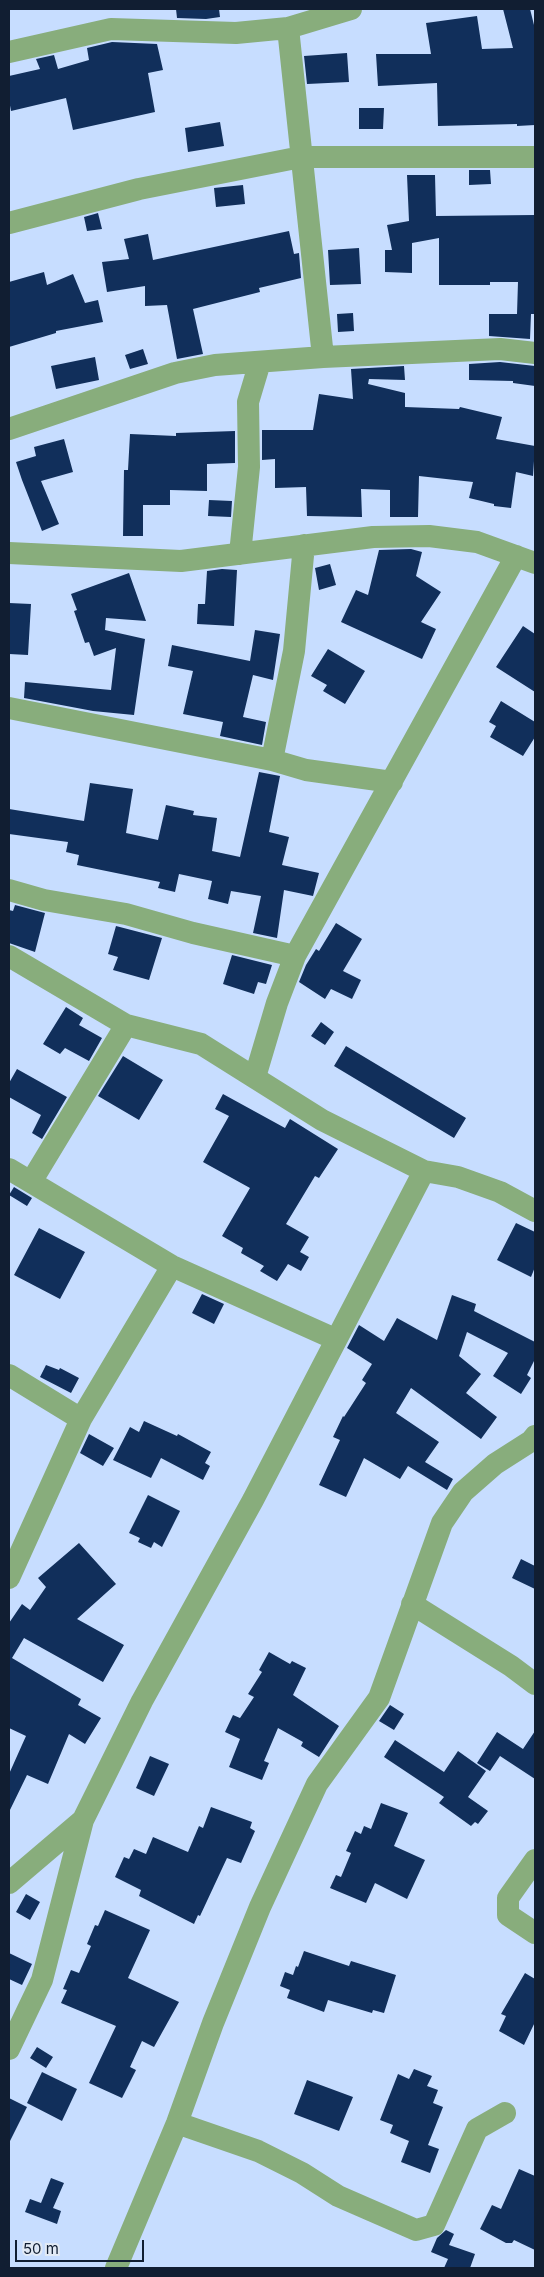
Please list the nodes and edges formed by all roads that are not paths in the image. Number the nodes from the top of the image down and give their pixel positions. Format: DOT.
graph roads {
  1 [pos="351,9"];
  2 [pos="288,28"];
  3 [pos="9,52"];
  4 [pos="301,157"];
  5 [pos="535,157"];
  6 [pos="9,223"];
  7 [pos="535,352"];
  8 [pos="323,357"];
  9 [pos="260,362"];
  10 [pos="9,429"];
  11 [pos="304,545"];
  12 [pos="9,553"];
  13 [pos="240,554"];
  14 [pos="526,559"];
  15 [pos="9,708"];
  16 [pos="272,760"];
  17 [pos="392,782"];
  18 [pos="9,890"];
  19 [pos="9,956"];
  20 [pos="295,956"];
  21 [pos="126,1025"];
  22 [pos="255,1077"];
  23 [pos="9,1169"];
  24 [pos="424,1171"];
  25 [pos="31,1182"];
  26 [pos="535,1211"];
  27 [pos="172,1266"];
  28 [pos="335,1339"];
  29 [pos="9,1375"];
  30 [pos="81,1419"];
  31 [pos="535,1436"];
  32 [pos="11,1567"];
  33 [pos="412,1604"];
  34 [pos="535,1684"];
  35 [pos="83,1820"];
  36 [pos="535,1860"];
  37 [pos="9,1883"];
  38 [pos="535,1933"];
  39 [pos="9,2049"];
  40 [pos="505,2113"];
  41 [pos="177,2122"];
  42 [pos="116,2268"];
  1 -- 2 [label="street"];
  2 -- 3 [label="street"];
  2 -- 4 [label="street"];
  4 -- 5 [label="street"];
  4 -- 6 [label="street"];
  4 -- 8 [label="street"];
  7 -- 8 [label="street"];
  8 -- 9 [label="street"];
  9 -- 10 [label="street"];
  9 -- 13 [label="street"];
  11 -- 13 [label="street"];
  11 -- 14 [label="street"];
  11 -- 16 [label="street"];
  12 -- 13 [label="street"];
  14 -- 17 [label="street"];
  15 -- 16 [label="street"];
  16 -- 17 [label="street"];
  17 -- 20 [label="street"];
  18 -- 20 [label="street"];
  19 -- 21 [label="street"];
  20 -- 22 [label="street"];
  21 -- 22 [label="street"];
  21 -- 25 [label="street"];
  22 -- 24 [label="street"];
  23 -- 25 [label="street"];
  24 -- 26 [label="street"];
  24 -- 28 [label="street"];
  25 -- 27 [label="street"];
  27 -- 28 [label="street"];
  27 -- 30 [label="street"];
  28 -- 35 [label="street"];
  29 -- 30 [label="street"];
  30 -- 32 [label="street"];
  31 -- 33 [label="street"];
  33 -- 34 [label="street"];
  33 -- 41 [label="street"];
  35 -- 37 [label="street"];
  35 -- 39 [label="street"];
  36 -- 38 [label="street"];
  40 -- 41 [label="street"];
  41 -- 42 [label="street"];
}
